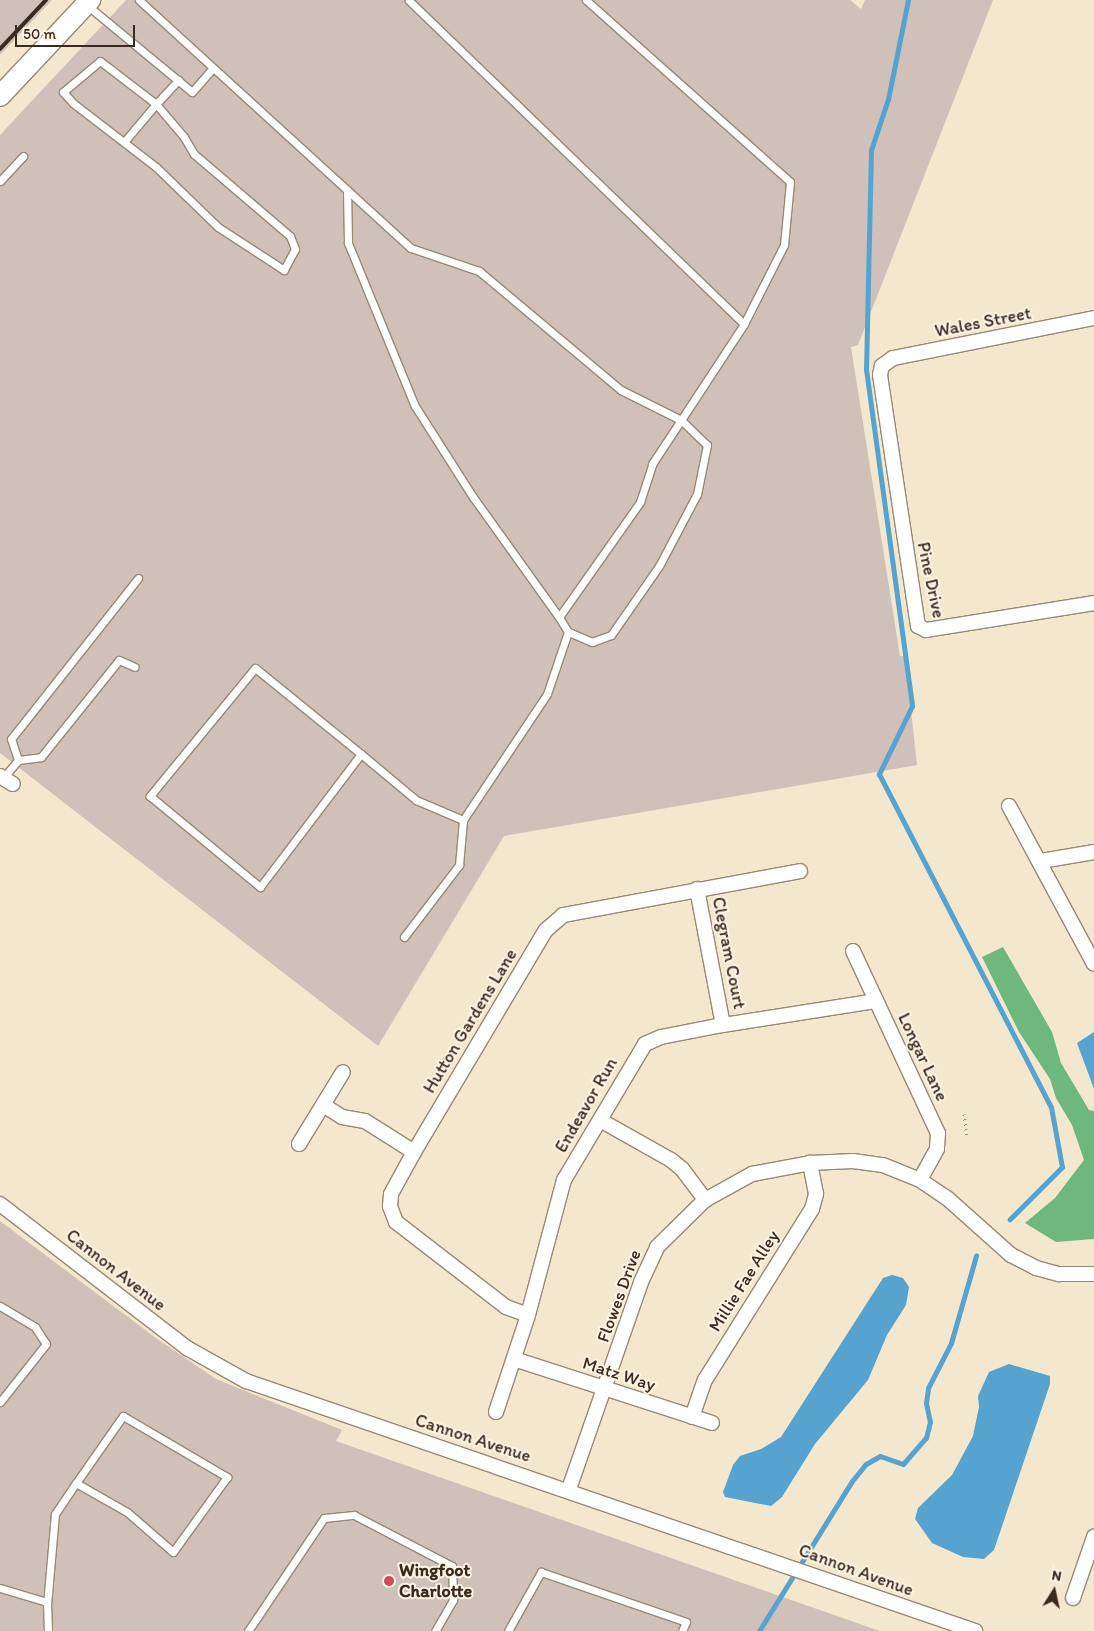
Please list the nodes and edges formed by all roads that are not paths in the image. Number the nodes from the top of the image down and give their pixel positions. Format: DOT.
graph roads {
  1 [pos="139,0"];
  2 [pos="409,0"];
  3 [pos="586,0"];
  4 [pos="88,2"];
  5 [pos="213,68"];
  6 [pos="178,80"];
  7 [pos="0,96"];
  8 [pos="156,104"];
  9 [pos="124,142"];
  10 [pos="23,156"];
  11 [pos="0,181"];
  12 [pos="347,190"];
  13 [pos="1094,318"];
  14 [pos="744,324"];
  15 [pos="882,366"];
  16 [pos="680,420"];
  17 [pos="138,578"];
  18 [pos="1094,603"];
  19 [pos="559,617"];
  20 [pos="568,632"];
  21 [pos="135,667"];
  22 [pos="361,754"];
  23 [pos="18,760"];
  24 [pos="5,779"];
  25 [pos="1009,806"];
  26 [pos="463,820"];
  27 [pos="1094,852"];
  28 [pos="1041,861"];
  29 [pos="800,871"];
  30 [pos="698,889"];
  31 [pos="404,937"];
  32 [pos="853,952"];
  33 [pos="1094,964"];
  34 [pos="876,1001"];
  35 [pos="723,1024"];
  36 [pos="343,1072"];
  37 [pos="323,1105"];
  38 [pos="600,1120"];
  39 [pos="299,1144"];
  40 [pos="414,1152"];
  41 [pos="810,1163"];
  42 [pos="920,1180"];
  43 [pos="705,1200"];
  44 [pos="0,1204"];
  45 [pos="1094,1274"];
  46 [pos="0,1306"];
  47 [pos="528,1315"];
  48 [pos="514,1359"];
  49 [pos="606,1390"];
  50 [pos="0,1402"];
  51 [pos="496,1412"];
  52 [pos="692,1417"];
  53 [pos="712,1423"];
  54 [pos="76,1484"];
  55 [pos="570,1489"];
  56 [pos="1094,1537"];
  57 [pos="1089,1566"];
  58 [pos="0,1588"];
  59 [pos="1073,1598"];
  60 [pos="47,1602"];
  61 [pos="48,1631"];
  62 [pos="248,1631"];
  63 [pos="435,1631"];
  64 [pos="508,1631"];
  65 [pos="682,1631"];
  66 [pos="975,1631"];
  1 -- 5 [label="lane"];
  2 -- 14 [label="lane"];
  3 -- 14 [label="lane"];
  4 -- 6 [label="lane"];
  4 -- 7 [label="main road"];
  5 -- 6 [label="lane"];
  5 -- 12 [label="lane"];
  6 -- 8 [label="lane"];
  8 -- 9 [label="lane"];
  8 -- 9 [label="lane"];
  8 -- 9 [label="lane"];
  10 -- 11 [label="lane"];
  12 -- 16 [label="lane"];
  12 -- 19 [label="lane"];
  13 -- 15 [label="street, Wales Street"];
  14 -- 16 [label="lane"];
  15 -- 18 [label="street, Pine Drive"];
  16 -- 19 [label="lane"];
  16 -- 20 [label="lane"];
  17 -- 23 [label="lane"];
  19 -- 20 [label="lane"];
  20 -- 26 [label="lane"];
  21 -- 23 [label="lane"];
  22 -- 22 [label="lane"];
  22 -- 26 [label="lane"];
  23 -- 24 [label="lane"];
  25 -- 28 [label="street"];
  26 -- 31 [label="lane"];
  27 -- 28 [label="street"];
  28 -- 33 [label="street"];
  29 -- 30 [label="street, Hutton Gardens Lane"];
  30 -- 35 [label="street, Clegram Court"];
  30 -- 40 [label="street, Hutton Gardens Lane"];
  32 -- 34 [label="street, Longar Lane"];
  34 -- 35 [label="street, Endeavor Run"];
  34 -- 42 [label="street, Longar Lane"];
  35 -- 38 [label="street, Endeavor Run"];
  36 -- 37 [label="street"];
  37 -- 39 [label="street"];
  37 -- 40 [label="street"];
  38 -- 43 [label="street"];
  38 -- 47 [label="street, Endeavor Run"];
  40 -- 47 [label="street, Hutton Gardens Lane"];
  41 -- 42 [label="street, Flowes Drive"];
  41 -- 43 [label="street, Flowes Drive"];
  41 -- 52 [label="street, Millie Fae Alley"];
  42 -- 45 [label="street, Flowes Drive"];
  43 -- 49 [label="street, Flowes Drive"];
  44 -- 55 [label="street, Cannon Avenue"];
  46 -- 50 [label="lane"];
  47 -- 48 [label="street, Endeavor Run"];
  48 -- 49 [label="street, Matz Way"];
  48 -- 51 [label="street, Endeavor Run"];
  49 -- 52 [label="street, Matz Way"];
  49 -- 55 [label="street, Flowes Drive"];
  52 -- 53 [label="street, Matz Way"];
  54 -- 54 [label="lane"];
  54 -- 60 [label="lane"];
  55 -- 66 [label="street, Cannon Avenue"];
  56 -- 57 [label="street"];
  57 -- 59 [label="street"];
  58 -- 60 [label="lane"];
  60 -- 61 [label="lane"];
  62 -- 63 [label="lane"];
  64 -- 65 [label="lane"];
}
